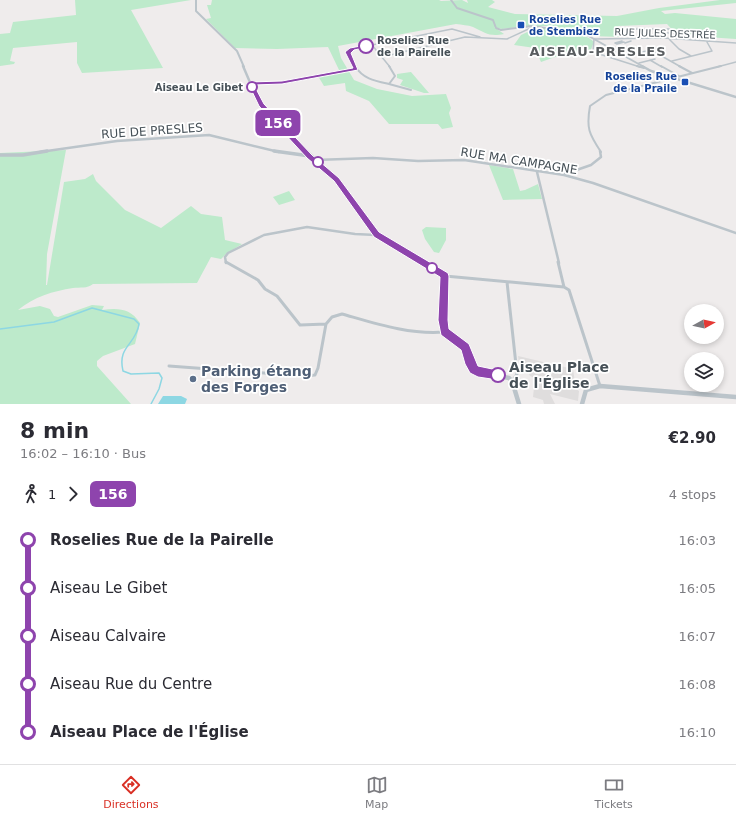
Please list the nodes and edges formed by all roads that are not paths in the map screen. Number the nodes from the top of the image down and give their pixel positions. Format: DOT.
graph roads {
  1 [pos="196,0"];
  2 [pos="451,0"];
  3 [pos="529,27"];
  4 [pos="636,29"];
  5 [pos="644,29"];
  6 [pos="656,29"];
  7 [pos="670,29"];
  8 [pos="673,33"];
  9 [pos="471,34"];
  10 [pos="470,37"];
  11 [pos="480,37"];
  12 [pos="616,38"];
  13 [pos="654,38"];
  14 [pos="594,39"];
  15 [pos="668,39"];
  16 [pos="631,41"];
  17 [pos="707,41"];
  18 [pos="736,43"];
  19 [pos="372,45"];
  20 [pos="623,56"];
  21 [pos="691,56"];
  22 [pos="382,57"];
  23 [pos="655,59"];
  24 [pos="650,60"];
  25 [pos="671,61"];
  26 [pos="736,62"];
  27 [pos="639,63"];
  28 [pos="645,68"];
  29 [pos="356,69"];
  30 [pos="693,73"];
  31 [pos="679,77"];
  32 [pos="671,78"];
  33 [pos="250,83"];
  34 [pos="389,84"];
  35 [pos="411,90"];
  36 [pos="736,97"];
  37 [pos="0,155"];
  38 [pos="310,156"];
  39 [pos="315,160"];
  40 [pos="536,172"];
  41 [pos="564,175"];
  42 [pos="736,233"];
  43 [pos="376,234"];
  44 [pos="445,276"];
  45 [pos="507,281"];
  46 [pos="564,287"];
  47 [pos="326,324"];
  48 [pos="444,332"];
  49 [pos="169,366"];
  50 [pos="512,381"];
  51 [pos="600,386"];
  52 [pos="736,397"];
  53 [pos="519,404"];
  54 [pos="582,404"];
  1 -- 33 [label="street"];
  2 -- 3 [label="street"];
  3 -- 11 [label="street"];
  3 -- 14 [label="street"];
  4 -- 5 [label="street"];
  5 -- 6 [label="street"];
  5 -- 13 [label="street"];
  6 -- 7 [label="street"];
  6 -- 8 [label="street"];
  9 -- 10 [label="street"];
  9 -- 11 [label="street"];
  9 -- 19 [label="street"];
  10 -- 11 [label="street"];
  10 -- 22 [label="street"];
  12 -- 13 [label="street, RUE JULES DESTRÉE"];
  12 -- 14 [label="street, RUE JULES DESTRÉE"];
  12 -- 16 [label="street"];
  13 -- 15 [label="street, RUE JULES DESTRÉE"];
  14 -- 20 [label="street"];
  14 -- 28 [label="street"];
  15 -- 17 [label="street, RUE JULES DESTRÉE"];
  15 -- 21 [label="street"];
  17 -- 18 [label="street, RUE JULES DESTRÉE"];
  17 -- 21 [label="street"];
  19 -- 22 [label="street"];
  19 -- 29 [label="street"];
  20 -- 25 [label="street"];
  20 -- 28 [label="street"];
  21 -- 25 [label="street"];
  22 -- 34 [label="street"];
  23 -- 24 [label="street"];
  24 -- 27 [label="street"];
  24 -- 31 [label="street"];
  25 -- 30 [label="street"];
  26 -- 30 [label="street"];
  28 -- 32 [label="street"];
  29 -- 33 [label="street"];
  29 -- 34 [label="street"];
  30 -- 31 [label="street"];
  31 -- 32 [label="street"];
  32 -- 36 [label="street"];
  32 -- 41 [label="street"];
  33 -- 38 [label="street"];
  34 -- 35 [label="street"];
  37 -- 38 [label="street, RUE DE PRESLES"];
  38 -- 39 [label="street"];
  39 -- 40 [label="street, RUE MA CAMPAGNE"];
  39 -- 43 [label="street"];
  40 -- 41 [label="street, RUE MA CAMPAGNE"];
  40 -- 46 [label="street"];
  41 -- 42 [label="street, RUE MA CAMPAGNE"];
  43 -- 44 [label="street"];
  43 -- 47 [label="street"];
  44 -- 45 [label="street"];
  44 -- 48 [label="street"];
  45 -- 46 [label="street"];
  45 -- 50 [label="street"];
  46 -- 51 [label="street"];
  47 -- 48 [label="street"];
  47 -- 49 [label="street"];
  48 -- 50 [label="street"];
  50 -- 53 [label="street"];
  51 -- 52 [label="street"];
  51 -- 54 [label="street"];
}
